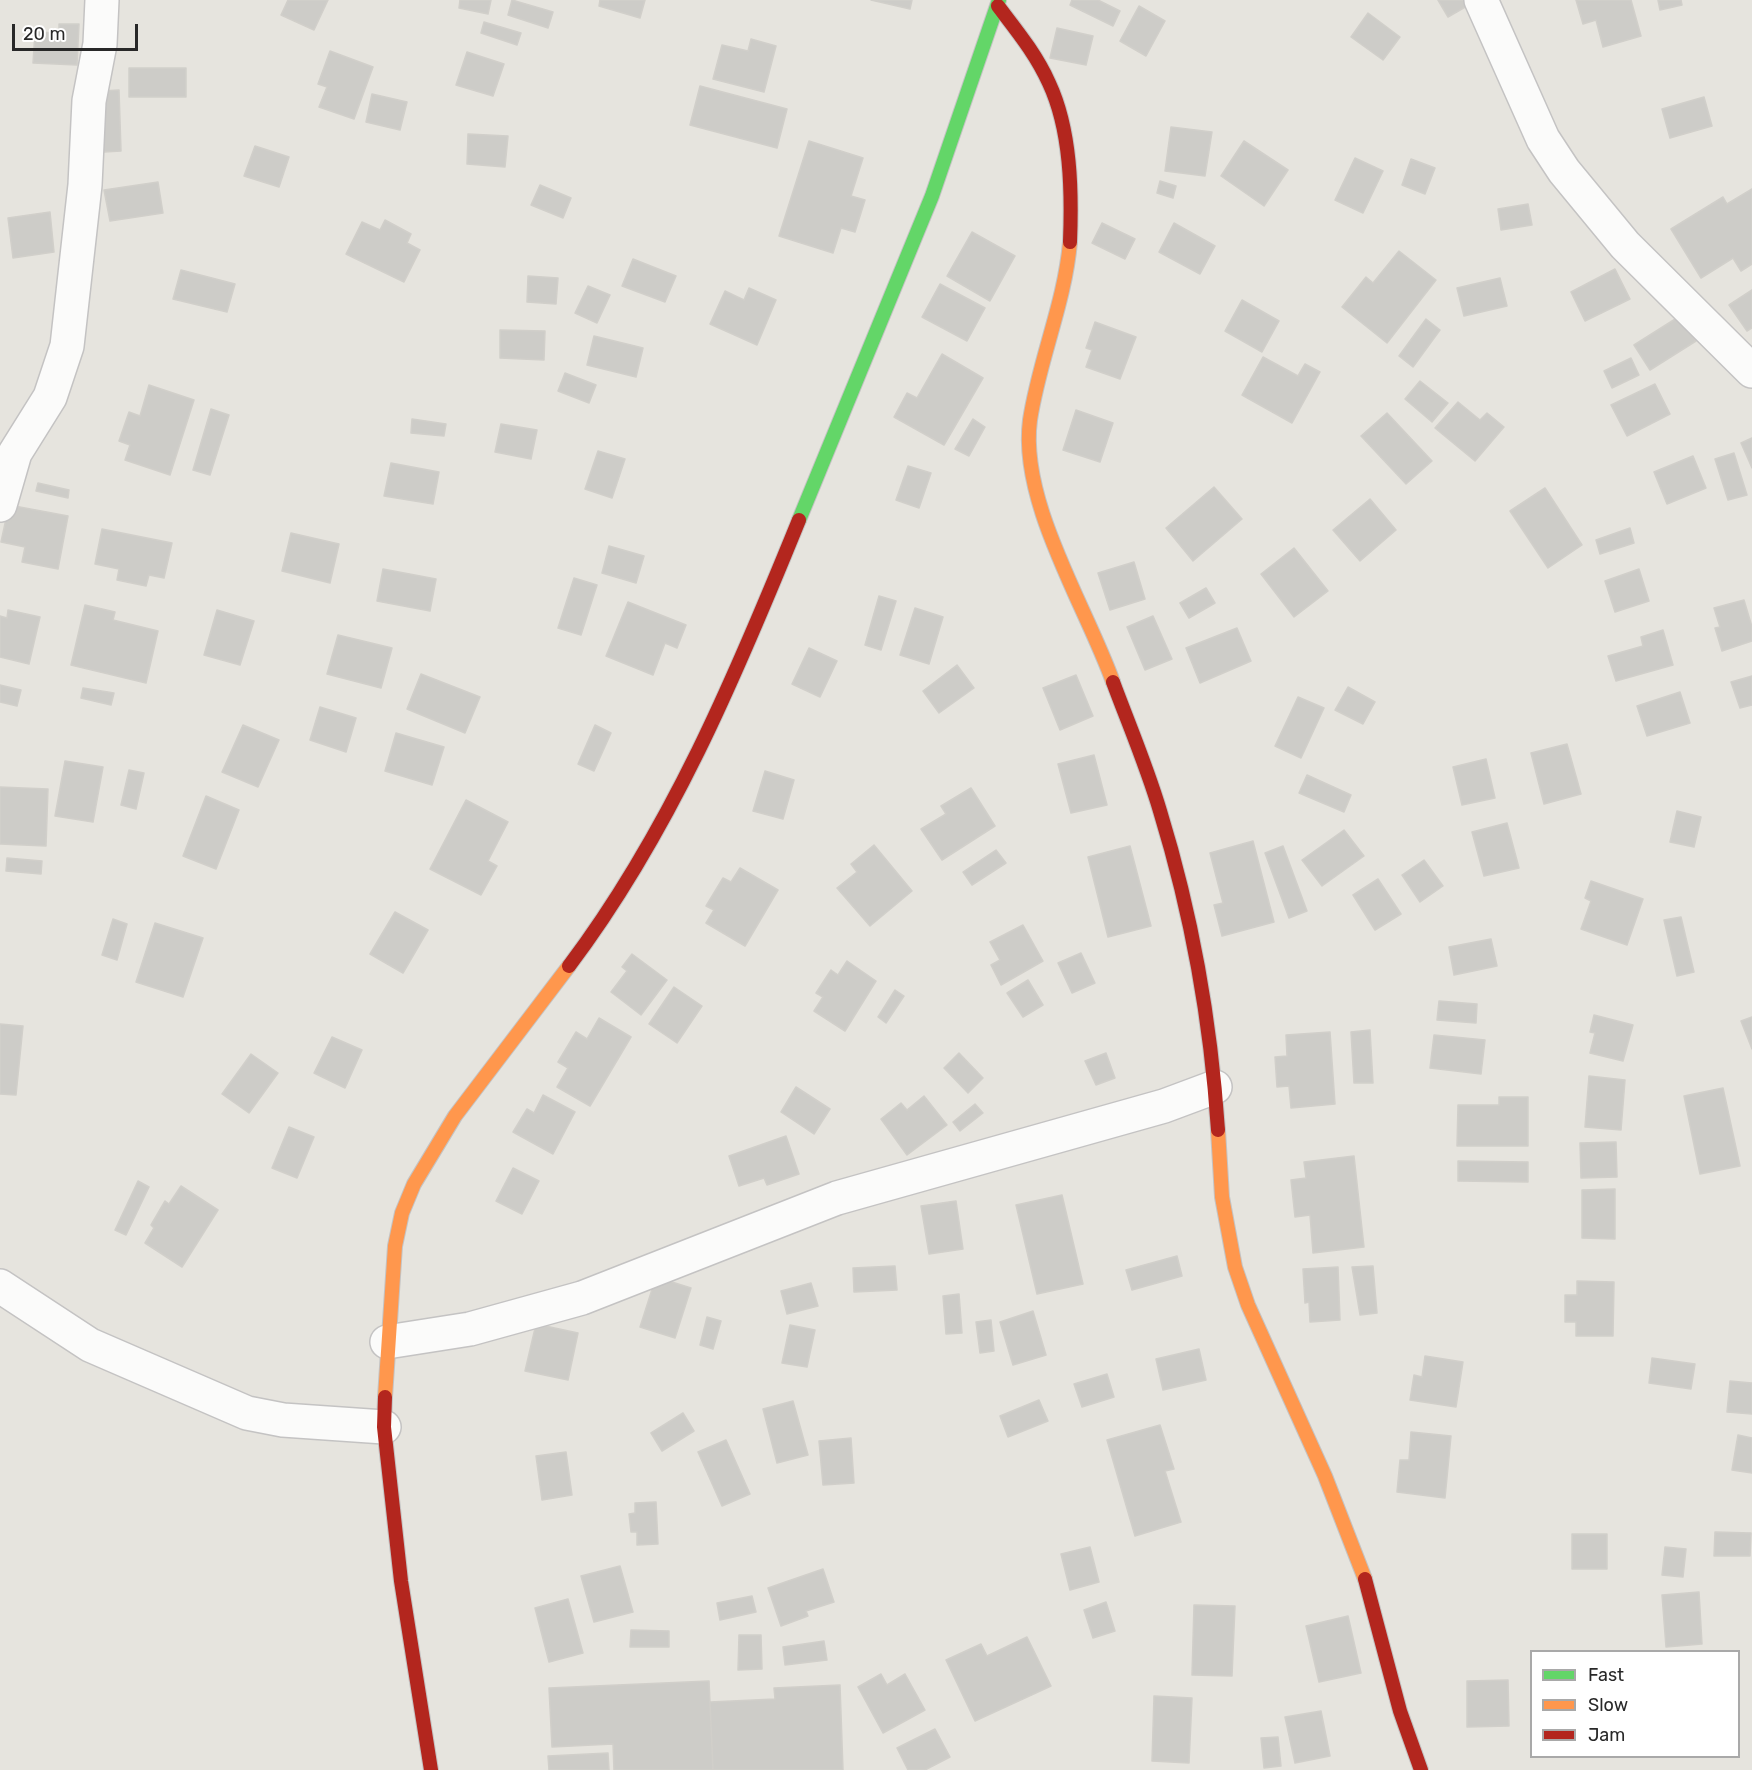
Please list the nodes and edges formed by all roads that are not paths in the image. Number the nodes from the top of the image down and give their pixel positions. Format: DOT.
graph roads {
  1 [pos="102,0"];
  2 [pos="1481,0"];
  3 [pos="998,3"];
  4 [pos="1752,371"];
  5 [pos="0,505"];
  6 [pos="1215,1087"];
  7 [pos="0,1286"];
  8 [pos="387,1341"];
  9 [pos="384,1427"];
  10 [pos="431,1770"];
  11 [pos="1421,1770"];
  1 -- 5 [label="street"];
  2 -- 4 [label="street"];
  3 -- 6 [label="street"];
  3 -- 8 [label="street"];
  6 -- 8 [label="street"];
  6 -- 11 [label="street"];
  7 -- 9 [label="street"];
  8 -- 9 [label="street"];
  9 -- 10 [label="street"];
}
